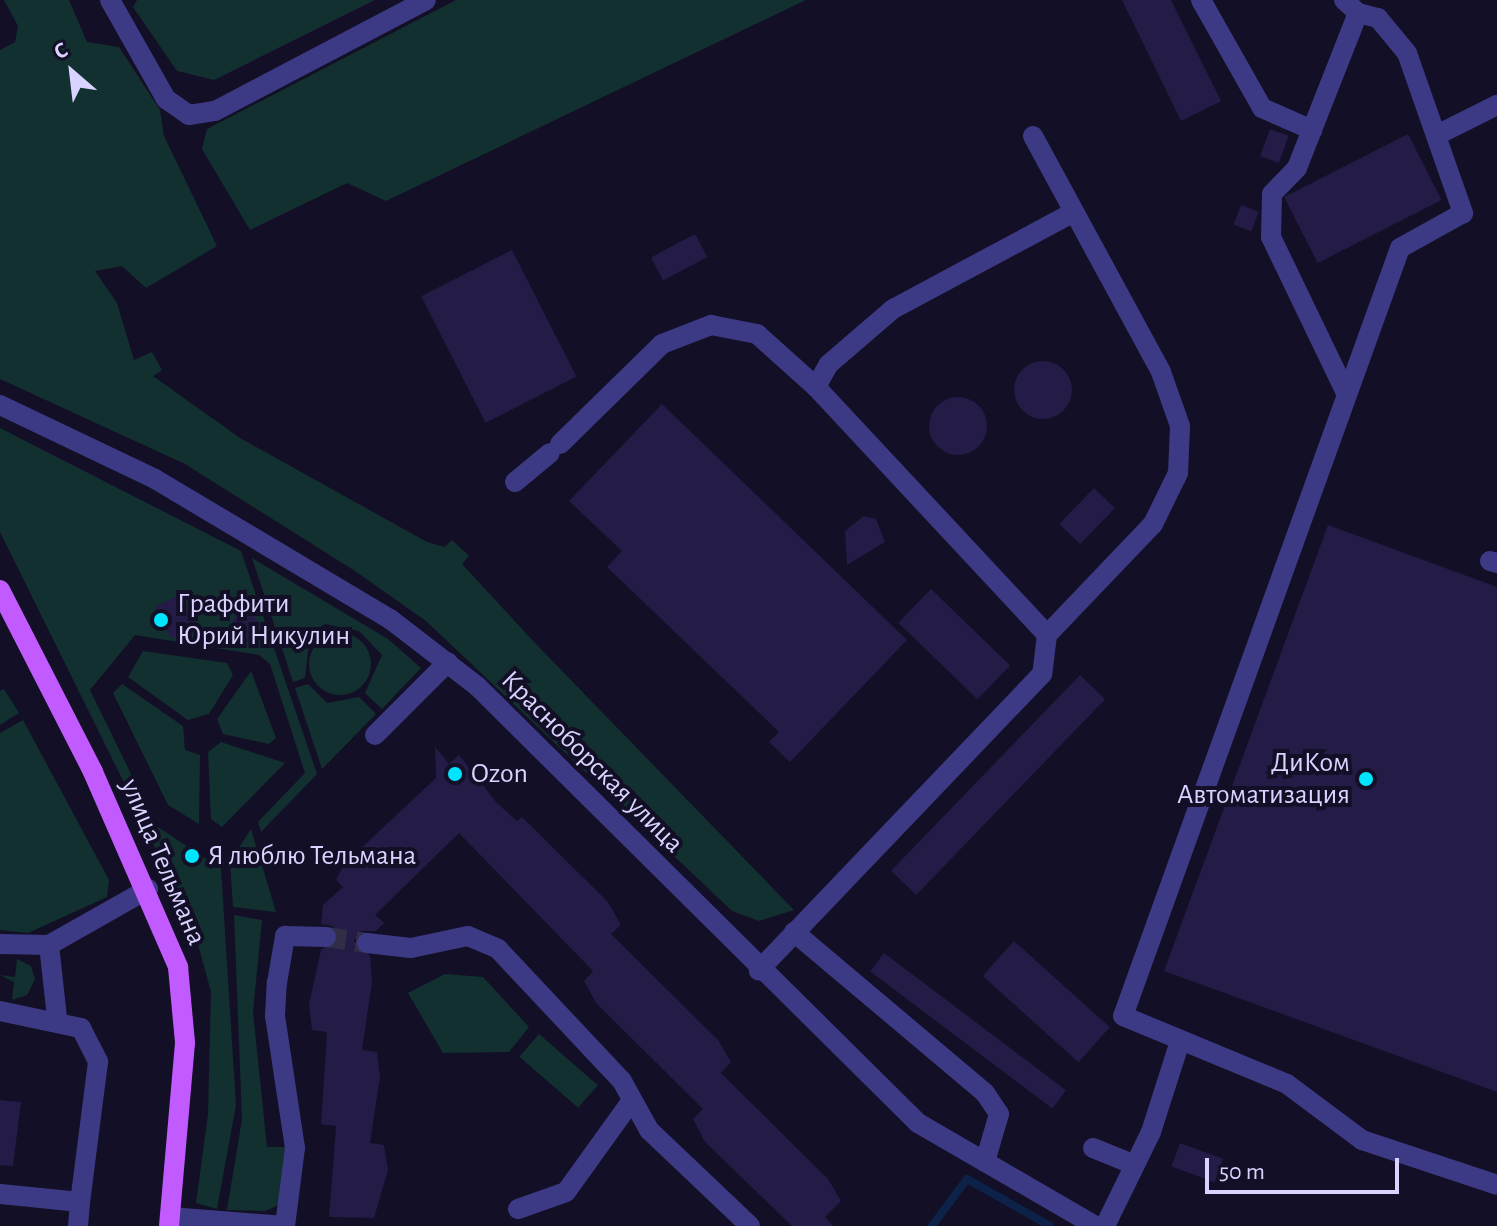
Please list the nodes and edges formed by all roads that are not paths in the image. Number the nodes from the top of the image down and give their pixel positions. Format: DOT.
graph roads {
  1 [pos="110,0"];
  2 [pos="426,0"];
  3 [pos="1201,0"];
  4 [pos="1351,6"];
  5 [pos="1497,105"];
  6 [pos="1312,130"];
  7 [pos="1441,133"];
  8 [pos="1033,136"];
  9 [pos="1074,212"];
  10 [pos="816,387"];
  11 [pos="1346,393"];
  12 [pos="0,405"];
  13 [pos="515,482"];
  14 [pos="0,590"];
  15 [pos="1047,635"];
  16 [pos="448,662"];
  17 [pos="375,735"];
  18 [pos="148,889"];
  19 [pos="794,932"];
  20 [pos="326,937"];
  21 [pos="367,943"];
  22 [pos="0,944"];
  23 [pos="49,945"];
  24 [pos="759,970"];
  25 [pos="0,1011"];
  26 [pos="57,1018"];
  27 [pos="1179,1044"];
  28 [pos="632,1100"];
  29 [pos="1093,1148"];
  30 [pos="985,1162"];
  31 [pos="1135,1165"];
  32 [pos="1497,1185"];
  33 [pos="0,1194"];
  34 [pos="80,1202"];
  35 [pos="518,1209"];
  36 [pos="169,1222"];
  37 [pos="78,1226"];
  38 [pos="285,1226"];
  39 [pos="750,1226"];
  40 [pos="1096,1226"];
  41 [pos="1105,1226"];
  1 -- 2 [label="street"];
  3 -- 6 [label="street"];
  4 -- 6 [label="street"];
  4 -- 7 [label="street"];
  5 -- 7 [label="street"];
  6 -- 11 [label="street"];
  7 -- 11 [label="street"];
  8 -- 9 [label="street"];
  9 -- 10 [label="street"];
  9 -- 15 [label="street"];
  10 -- 13 [label="street"];
  10 -- 15 [label="street"];
  11 -- 27 [label="street"];
  12 -- 16 [label="street, Красноборская улица"];
  14 -- 18 [label="main road, улица Тельмана"];
  15 -- 19 [label="street"];
  16 -- 17 [label="street"];
  16 -- 24 [label="street, Красноборская улица"];
  18 -- 23 [label="street"];
  18 -- 36 [label="main road, улица Тельмана"];
  19 -- 24 [label="street"];
  19 -- 30 [label="street"];
  20 -- 38 [label="street"];
  21 -- 28 [label="street"];
  22 -- 23 [label="street"];
  23 -- 26 [label="street"];
  24 -- 30 [label="street, Красноборская улица"];
  25 -- 26 [label="street"];
  26 -- 34 [label="street"];
  27 -- 31 [label="street"];
  27 -- 32 [label="street"];
  28 -- 35 [label="street"];
  28 -- 39 [label="street"];
  29 -- 31 [label="street"];
  30 -- 40 [label="street, Красноборская улица"];
  31 -- 41 [label="street"];
  33 -- 34 [label="street"];
  34 -- 37 [label="street"];
  36 -- 38 [label="street"];
}
